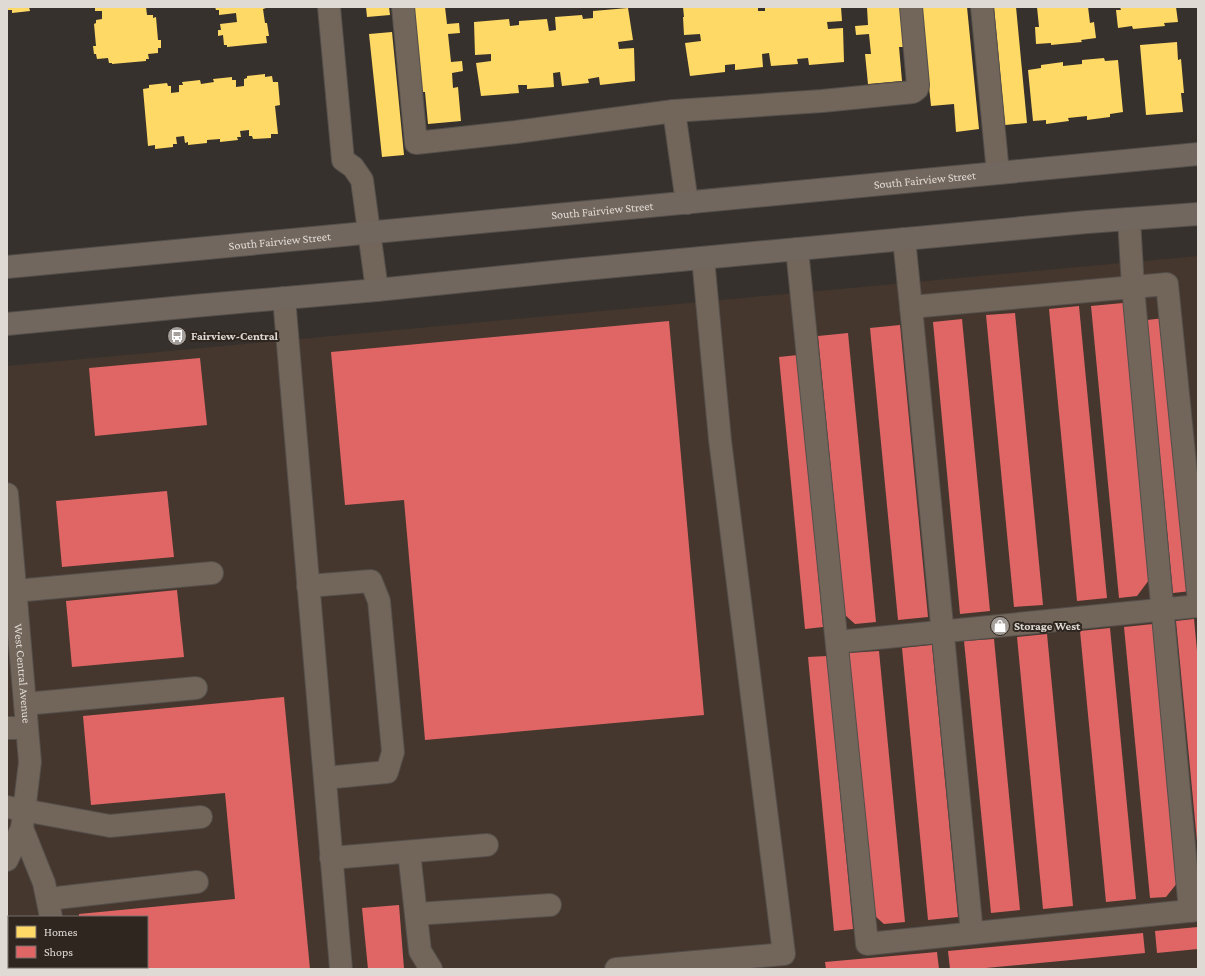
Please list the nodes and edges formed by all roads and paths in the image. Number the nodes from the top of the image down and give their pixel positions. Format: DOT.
graph roads {
  1 [pos="329,7"];
  2 [pos="403,7"];
  3 [pos="910,7"];
  4 [pos="982,7"];
  5 [pos="674,112"];
  6 [pos="1198,154"];
  7 [pos="998,173"];
  8 [pos="688,203"];
  9 [pos="1198,214"];
  10 [pos="1129,219"];
  11 [pos="370,233"];
  12 [pos="904,239"];
  13 [pos="796,249"];
  14 [pos="703,258"];
  15 [pos="7,267"];
  16 [pos="1133,286"];
  17 [pos="378,290"];
  18 [pos="284,298"];
  19 [pos="911,307"];
  20 [pos="7,324"];
  21 [pos="7,502"];
  22 [pos="10,555"];
  23 [pos="212,573"];
  24 [pos="308,586"];
  25 [pos="16,591"];
  26 [pos="1198,593"];
  27 [pos="1198,606"];
  28 [pos="1162,609"];
  29 [pos="943,631"];
  30 [pos="837,642"];
  31 [pos="14,653"];
  32 [pos="196,688"];
  33 [pos="25,704"];
  34 [pos="17,728"];
  35 [pos="325,778"];
  36 [pos="18,815"];
  37 [pos="201,817"];
  38 [pos="487,845"];
  39 [pos="409,852"];
  40 [pos="332,858"];
  41 [pos="7,860"];
  42 [pos="198,882"];
  43 [pos="550,905"];
  44 [pos="50,908"];
  45 [pos="1194,910"];
  46 [pos="416,914"];
  47 [pos="972,933"];
  48 [pos="341,969"];
  49 [pos="431,969"];
  50 [pos="616,969"];
  1 -- 11 [label="street"];
  2 -- 5 [label="street"];
  3 -- 5 [label="street"];
  4 -- 7 [label="street"];
  5 -- 8 [label="street"];
  6 -- 7 [label="main road, South Fairview Street"];
  7 -- 8 [label="main road, South Fairview Street"];
  8 -- 11 [label="main road, South Fairview Street"];
  9 -- 10 [label="main road"];
  10 -- 12 [label="main road"];
  10 -- 16 [label="street"];
  11 -- 15 [label="main road, South Fairview Street"];
  11 -- 17 [label="street"];
  12 -- 13 [label="main road"];
  12 -- 19 [label="street"];
  13 -- 14 [label="main road"];
  13 -- 30 [label="street"];
  14 -- 17 [label="main road"];
  14 -- 50 [label="street"];
  16 -- 19 [label="street"];
  16 -- 26 [label="street"];
  16 -- 28 [label="street"];
  17 -- 18 [label="main road"];
  18 -- 20 [label="main road"];
  18 -- 24 [label="street"];
  19 -- 29 [label="street"];
  21 -- 22 [label="street, West Central Avenue"];
  22 -- 25 [label="street, West Central Avenue"];
  23 -- 25 [label="street"];
  24 -- 35 [label="street"];
  24 -- 35 [label="street"];
  25 -- 31 [label="street, West Central Avenue"];
  27 -- 28 [label="street"];
  28 -- 29 [label="street"];
  28 -- 45 [label="street"];
  29 -- 30 [label="street"];
  29 -- 47 [label="street"];
  30 -- 47 [label="street"];
  31 -- 33 [label="street, West Central Avenue"];
  32 -- 33 [label="street"];
  33 -- 34 [label="street, West Central Avenue"];
  34 -- 36 [label="street, West Central Avenue"];
  35 -- 40 [label="street"];
  36 -- 37 [label="street"];
  36 -- 41 [label="street"];
  36 -- 44 [label="street"];
  38 -- 39 [label="street"];
  39 -- 40 [label="street"];
  39 -- 46 [label="street"];
  40 -- 48 [label="street"];
  42 -- 44 [label="street"];
  43 -- 46 [label="street"];
  45 -- 47 [label="street"];
  46 -- 49 [label="street"];
}
